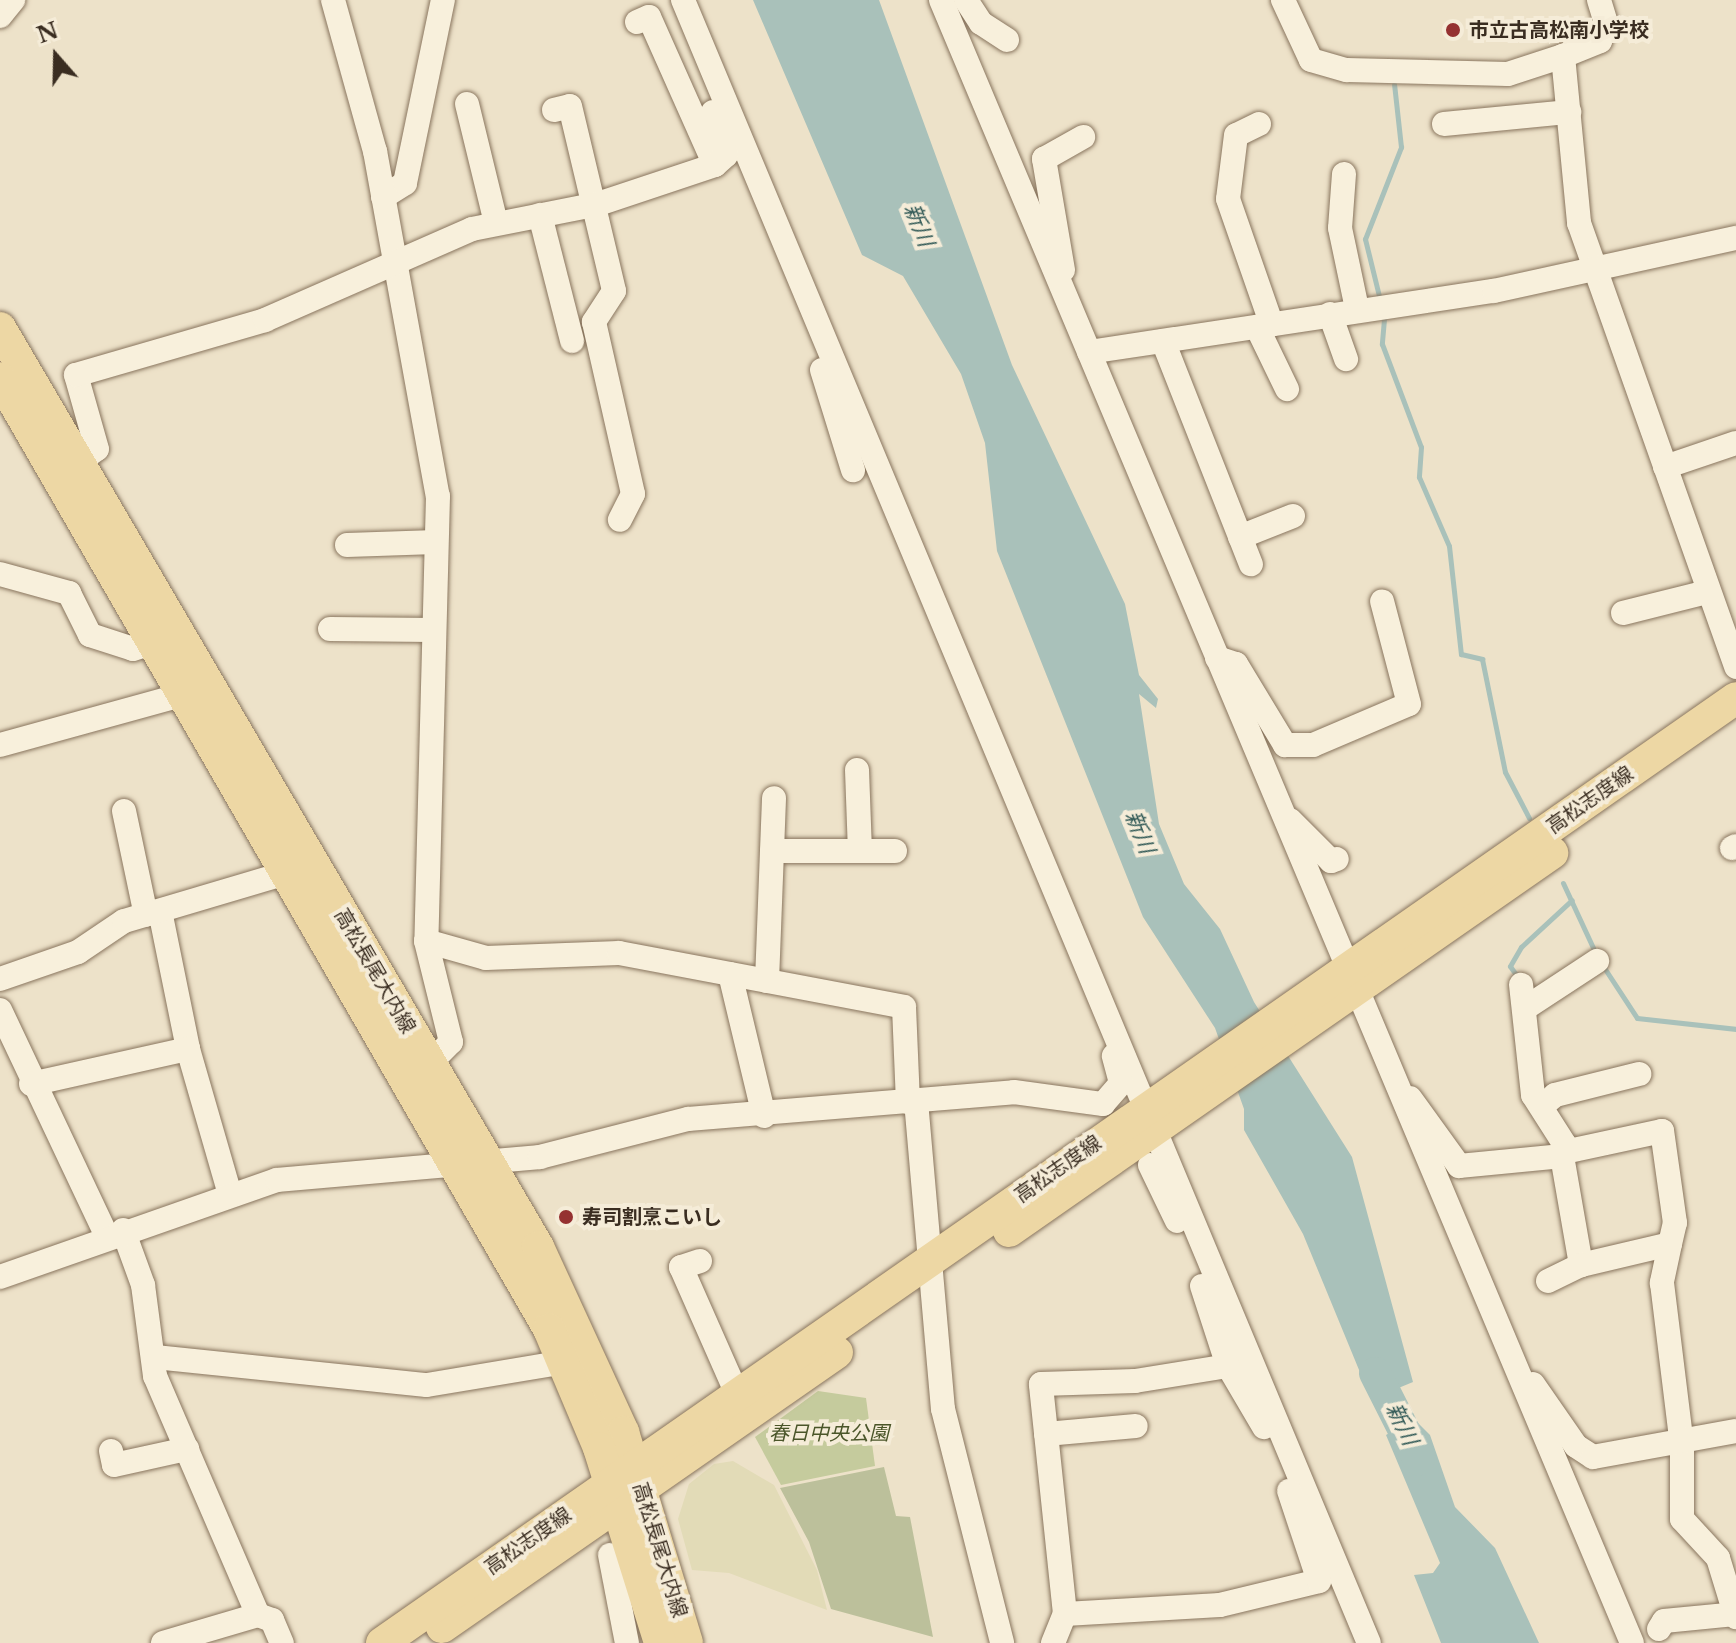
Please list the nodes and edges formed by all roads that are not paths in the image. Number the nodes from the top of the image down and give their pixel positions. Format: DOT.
graph roads {
  1 [pos="13,0"];
  2 [pos="333,0"];
  3 [pos="443,0"];
  4 [pos="941,0"];
  5 [pos="966,0"];
  6 [pos="1283,0"];
  7 [pos="1599,0"];
  8 [pos="684,2"];
  9 [pos="0,16"];
  10 [pos="637,22"];
  11 [pos="1007,40"];
  12 [pos="1563,56"];
  13 [pos="467,104"];
  14 [pos="554,110"];
  15 [pos="1569,112"];
  16 [pos="1259,124"];
  17 [pos="1444,124"];
  18 [pos="1083,137"];
  19 [pos="715,165"];
  20 [pos="1344,174"];
  21 [pos="383,197"];
  22 [pos="598,204"];
  23 [pos="540,215"];
  24 [pos="496,223"];
  25 [pos="1736,238"];
  26 [pos="393,262"];
  27 [pos="1593,269"];
  28 [pos="1059,280"];
  29 [pos="1357,309"];
  30 [pos="1330,314"];
  31 [pos="818,322"];
  32 [pos="1264,326"];
  33 [pos="0,328"];
  34 [pos="572,341"];
  35 [pos="1163,341"];
  36 [pos="1089,352"];
  37 [pos="1346,359"];
  38 [pos="76,375"];
  39 [pos="0,378"];
  40 [pos="1287,389"];
  41 [pos="39,396"];
  42 [pos="1736,443"];
  43 [pos="77,463"];
  44 [pos="1665,467"];
  45 [pos="853,470"];
  46 [pos="1293,516"];
  47 [pos="620,520"];
  48 [pos="1240,537"];
  49 [pos="436,542"];
  50 [pos="347,545"];
  51 [pos="1251,564"];
  52 [pos="0,574"];
  53 [pos="1707,592"];
  54 [pos="1382,601"];
  55 [pos="1623,613"];
  56 [pos="330,629"];
  57 [pos="433,630"];
  58 [pos="154,642"];
  59 [pos="1217,658"];
  60 [pos="1736,667"];
  61 [pos="185,694"];
  62 [pos="1736,698"];
  63 [pos="1736,724"];
  64 [pos="0,745"];
  65 [pos="857,770"];
  66 [pos="774,798"];
  67 [pos="124,811"];
  68 [pos="1284,819"];
  69 [pos="772,851"];
  70 [pos="860,851"];
  71 [pos="895,851"];
  72 [pos="1337,859"];
  73 [pos="289,872"];
  74 [pos="153,913"];
  75 [pos="426,941"];
  76 [pos="1597,961"];
  77 [pos="730,974"];
  78 [pos="0,979"];
  79 [pos="1349,980"];
  80 [pos="767,981"];
  81 [pos="0,1010"];
  82 [pos="188,1049"];
  83 [pos="429,1064"];
  84 [pos="1639,1074"];
  85 [pos="31,1084"];
  86 [pos="1397,1085"];
  87 [pos="912,1102"];
  88 [pos="1542,1106"];
  89 [pos="1144,1109"];
  90 [pos="764,1116"];
  91 [pos="1563,1154"];
  92 [pos="475,1165"];
  93 [pos="1150,1165"];
  94 [pos="229,1191"];
  95 [pos="115,1233"];
  96 [pos="1670,1244"];
  97 [pos="1199,1255"];
  98 [pos="700,1261"];
  99 [pos="1581,1265"];
  100 [pos="928,1274"];
  101 [pos="0,1277"];
  102 [pos="1548,1281"];
  103 [pos="155,1357"];
  104 [pos="564,1362"];
  105 [pos="1228,1366"];
  106 [pos="1514,1366"];
  107 [pos="737,1394"];
  108 [pos="1136,1426"];
  109 [pos="1736,1431"];
  110 [pos="1046,1434"];
  111 [pos="1682,1445"];
  112 [pos="187,1449"];
  113 [pos="111,1451"];
  114 [pos="627,1487"];
  115 [pos="610,1555"];
  116 [pos="1065,1614"];
  117 [pos="258,1615"];
  118 [pos="1736,1616"];
  119 [pos="1659,1629"];
  120 [pos="163,1643"];
  121 [pos="282,1643"];
  122 [pos="382,1643"];
  123 [pos="419,1643"];
  124 [pos="627,1643"];
  125 [pos="660,1643"];
  126 [pos="687,1643"];
  127 [pos="1002,1643"];
  128 [pos="1053,1643"];
  129 [pos="1369,1643"];
  130 [pos="1632,1643"];
  1 -- 9 [label="street"];
  2 -- 21 [label="street"];
  3 -- 21 [label="street"];
  4 -- 28 [label="street"];
  5 -- 11 [label="street"];
  6 -- 12 [label="street"];
  7 -- 12 [label="street"];
  8 -- 19 [label="street"];
  8 -- 31 [label="street"];
  10 -- 19 [label="street"];
  12 -- 15 [label="street"];
  13 -- 24 [label="street"];
  14 -- 22 [label="street"];
  15 -- 17 [label="street"];
  15 -- 27 [label="street"];
  16 -- 32 [label="street"];
  18 -- 28 [label="street"];
  19 -- 22 [label="street"];
  20 -- 29 [label="street"];
  21 -- 26 [label="street"];
  22 -- 23 [label="street"];
  22 -- 47 [label="street"];
  23 -- 24 [label="street"];
  23 -- 34 [label="street"];
  24 -- 26 [label="street"];
  25 -- 27 [label="street"];
  26 -- 38 [label="street"];
  26 -- 49 [label="street"];
  27 -- 29 [label="street"];
  27 -- 44 [label="street"];
  28 -- 36 [label="street"];
  29 -- 30 [label="street"];
  30 -- 32 [label="street"];
  30 -- 37 [label="street"];
  31 -- 45 [label="street"];
  31 -- 89 [label="street"];
  32 -- 35 [label="street"];
  32 -- 40 [label="street"];
  33 -- 41 [label="main road, 高松長尾大内線"];
  35 -- 36 [label="street"];
  35 -- 48 [label="street"];
  36 -- 59 [label="street"];
  38 -- 41 [label="street"];
  38 -- 43 [label="street"];
  39 -- 58 [label="main road, 高松長尾大内線"];
  41 -- 43 [label="main road, 高松長尾大内線"];
  42 -- 44 [label="street"];
  43 -- 83 [label="main road, 高松長尾大内線"];
  44 -- 53 [label="street"];
  46 -- 48 [label="street"];
  48 -- 51 [label="street"];
  49 -- 50 [label="street"];
  49 -- 57 [label="street"];
  52 -- 58 [label="street"];
  53 -- 55 [label="street"];
  53 -- 60 [label="street"];
  54 -- 59 [label="street"];
  56 -- 57 [label="street"];
  57 -- 75 [label="street"];
  58 -- 61 [label="main road, 高松長尾大内線"];
  59 -- 68 [label="street"];
  61 -- 64 [label="street"];
  61 -- 73 [label="main road, 高松長尾大内線"];
  62 -- 79 [label="main road, 高松志度線"];
  63 -- 79 [label="main road, 高松志度線"];
  65 -- 70 [label="street"];
  66 -- 69 [label="street"];
  67 -- 74 [label="street"];
  68 -- 72 [label="street"];
  68 -- 79 [label="street"];
  69 -- 70 [label="street"];
  69 -- 80 [label="street"];
  70 -- 71 [label="street"];
  73 -- 74 [label="street"];
  73 -- 92 [label="main road, 高松長尾大内線"];
  74 -- 78 [label="street"];
  74 -- 82 [label="street"];
  75 -- 77 [label="street"];
  75 -- 83 [label="street"];
  76 -- 88 [label="street"];
  77 -- 80 [label="street"];
  77 -- 90 [label="street"];
  79 -- 86 [label="street"];
  79 -- 89 [label="main road, 高松志度線"];
  80 -- 87 [label="street"];
  81 -- 85 [label="street"];
  82 -- 85 [label="street"];
  82 -- 94 [label="street"];
  83 -- 92 [label="main road, 高松長尾大内線"];
  84 -- 88 [label="street"];
  85 -- 95 [label="street"];
  86 -- 91 [label="street"];
  86 -- 106 [label="street"];
  87 -- 89 [label="street"];
  87 -- 90 [label="street"];
  87 -- 100 [label="street"];
  88 -- 91 [label="street"];
  89 -- 97 [label="street"];
  89 -- 100 [label="main road, 高松志度線"];
  90 -- 92 [label="street"];
  91 -- 96 [label="street"];
  91 -- 99 [label="street"];
  92 -- 94 [label="street"];
  92 -- 104 [label="main road, 高松長尾大内線"];
  92 -- 114 [label="main road, 高松長尾大内線"];
  93 -- 97 [label="street"];
  94 -- 95 [label="street"];
  95 -- 101 [label="street"];
  95 -- 103 [label="street"];
  96 -- 99 [label="street"];
  96 -- 111 [label="street"];
  97 -- 105 [label="street"];
  97 -- 129 [label="street"];
  98 -- 107 [label="street"];
  99 -- 102 [label="street"];
  100 -- 107 [label="main road, 高松志度線"];
  100 -- 114 [label="main road, 高松志度線"];
  100 -- 127 [label="street"];
  103 -- 104 [label="street"];
  103 -- 112 [label="street"];
  104 -- 114 [label="main road, 高松長尾大内線"];
  105 -- 110 [label="street"];
  105 -- 116 [label="street"];
  106 -- 111 [label="street"];
  106 -- 130 [label="street"];
  107 -- 114 [label="main road, 高松志度線"];
  108 -- 110 [label="street"];
  109 -- 111 [label="street"];
  110 -- 116 [label="street"];
  111 -- 118 [label="street"];
  112 -- 113 [label="street"];
  112 -- 117 [label="street"];
  114 -- 122 [label="main road, 高松志度線"];
  114 -- 123 [label="main road, 高松志度線"];
  114 -- 125 [label="main road, 高松長尾大内線"];
  114 -- 126 [label="main road, 高松長尾大内線"];
  115 -- 124 [label="street"];
  116 -- 128 [label="street"];
  117 -- 120 [label="street"];
  117 -- 121 [label="street"];
  118 -- 119 [label="street"];
}
